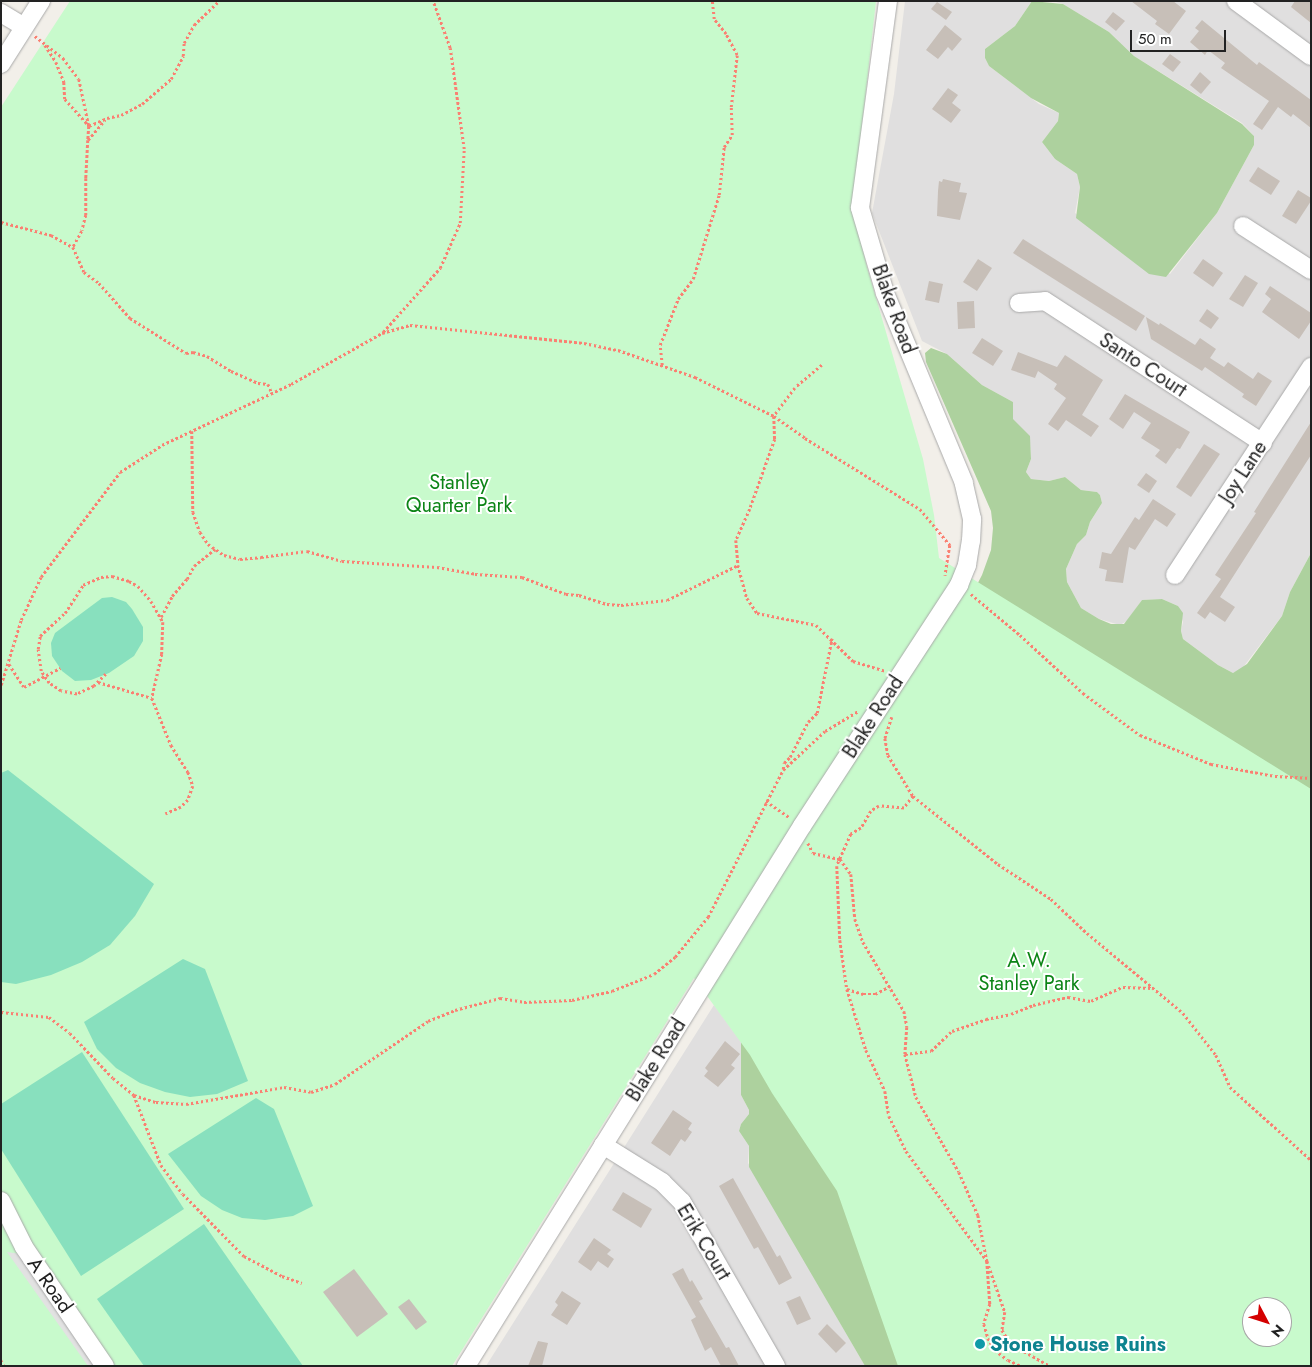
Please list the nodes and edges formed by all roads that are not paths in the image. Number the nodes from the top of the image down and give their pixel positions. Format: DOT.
graph roads {
  1 [pos="10,1"];
  2 [pos="40,1"];
  3 [pos="888,1"];
  4 [pos="1236,1"];
  5 [pos="1,14"];
  6 [pos="24,27"];
  7 [pos="1311,56"];
  8 [pos="1,64"];
  9 [pos="1243,226"];
  10 [pos="1311,270"];
  11 [pos="1019,303"];
  12 [pos="1311,368"];
  13 [pos="1263,443"];
  14 [pos="1175,575"];
  15 [pos="603,1145"];
  16 [pos="1,1201"];
  17 [pos="105,1366"];
  18 [pos="466,1366"];
  19 [pos="776,1366"];
  1 -- 5 [label="street"];
  2 -- 6 [label="street"];
  3 -- 15 [label="street, Blake Road"];
  4 -- 7 [label="street"];
  5 -- 6 [label="street"];
  6 -- 8 [label="street"];
  9 -- 10 [label="street"];
  11 -- 13 [label="street, Santo Court"];
  12 -- 13 [label="street, Joy Lane"];
  13 -- 14 [label="street, Joy Lane"];
  15 -- 18 [label="street, Blake Road"];
  15 -- 19 [label="street, Erik Court"];
  16 -- 17 [label="street, A Road"];
}
